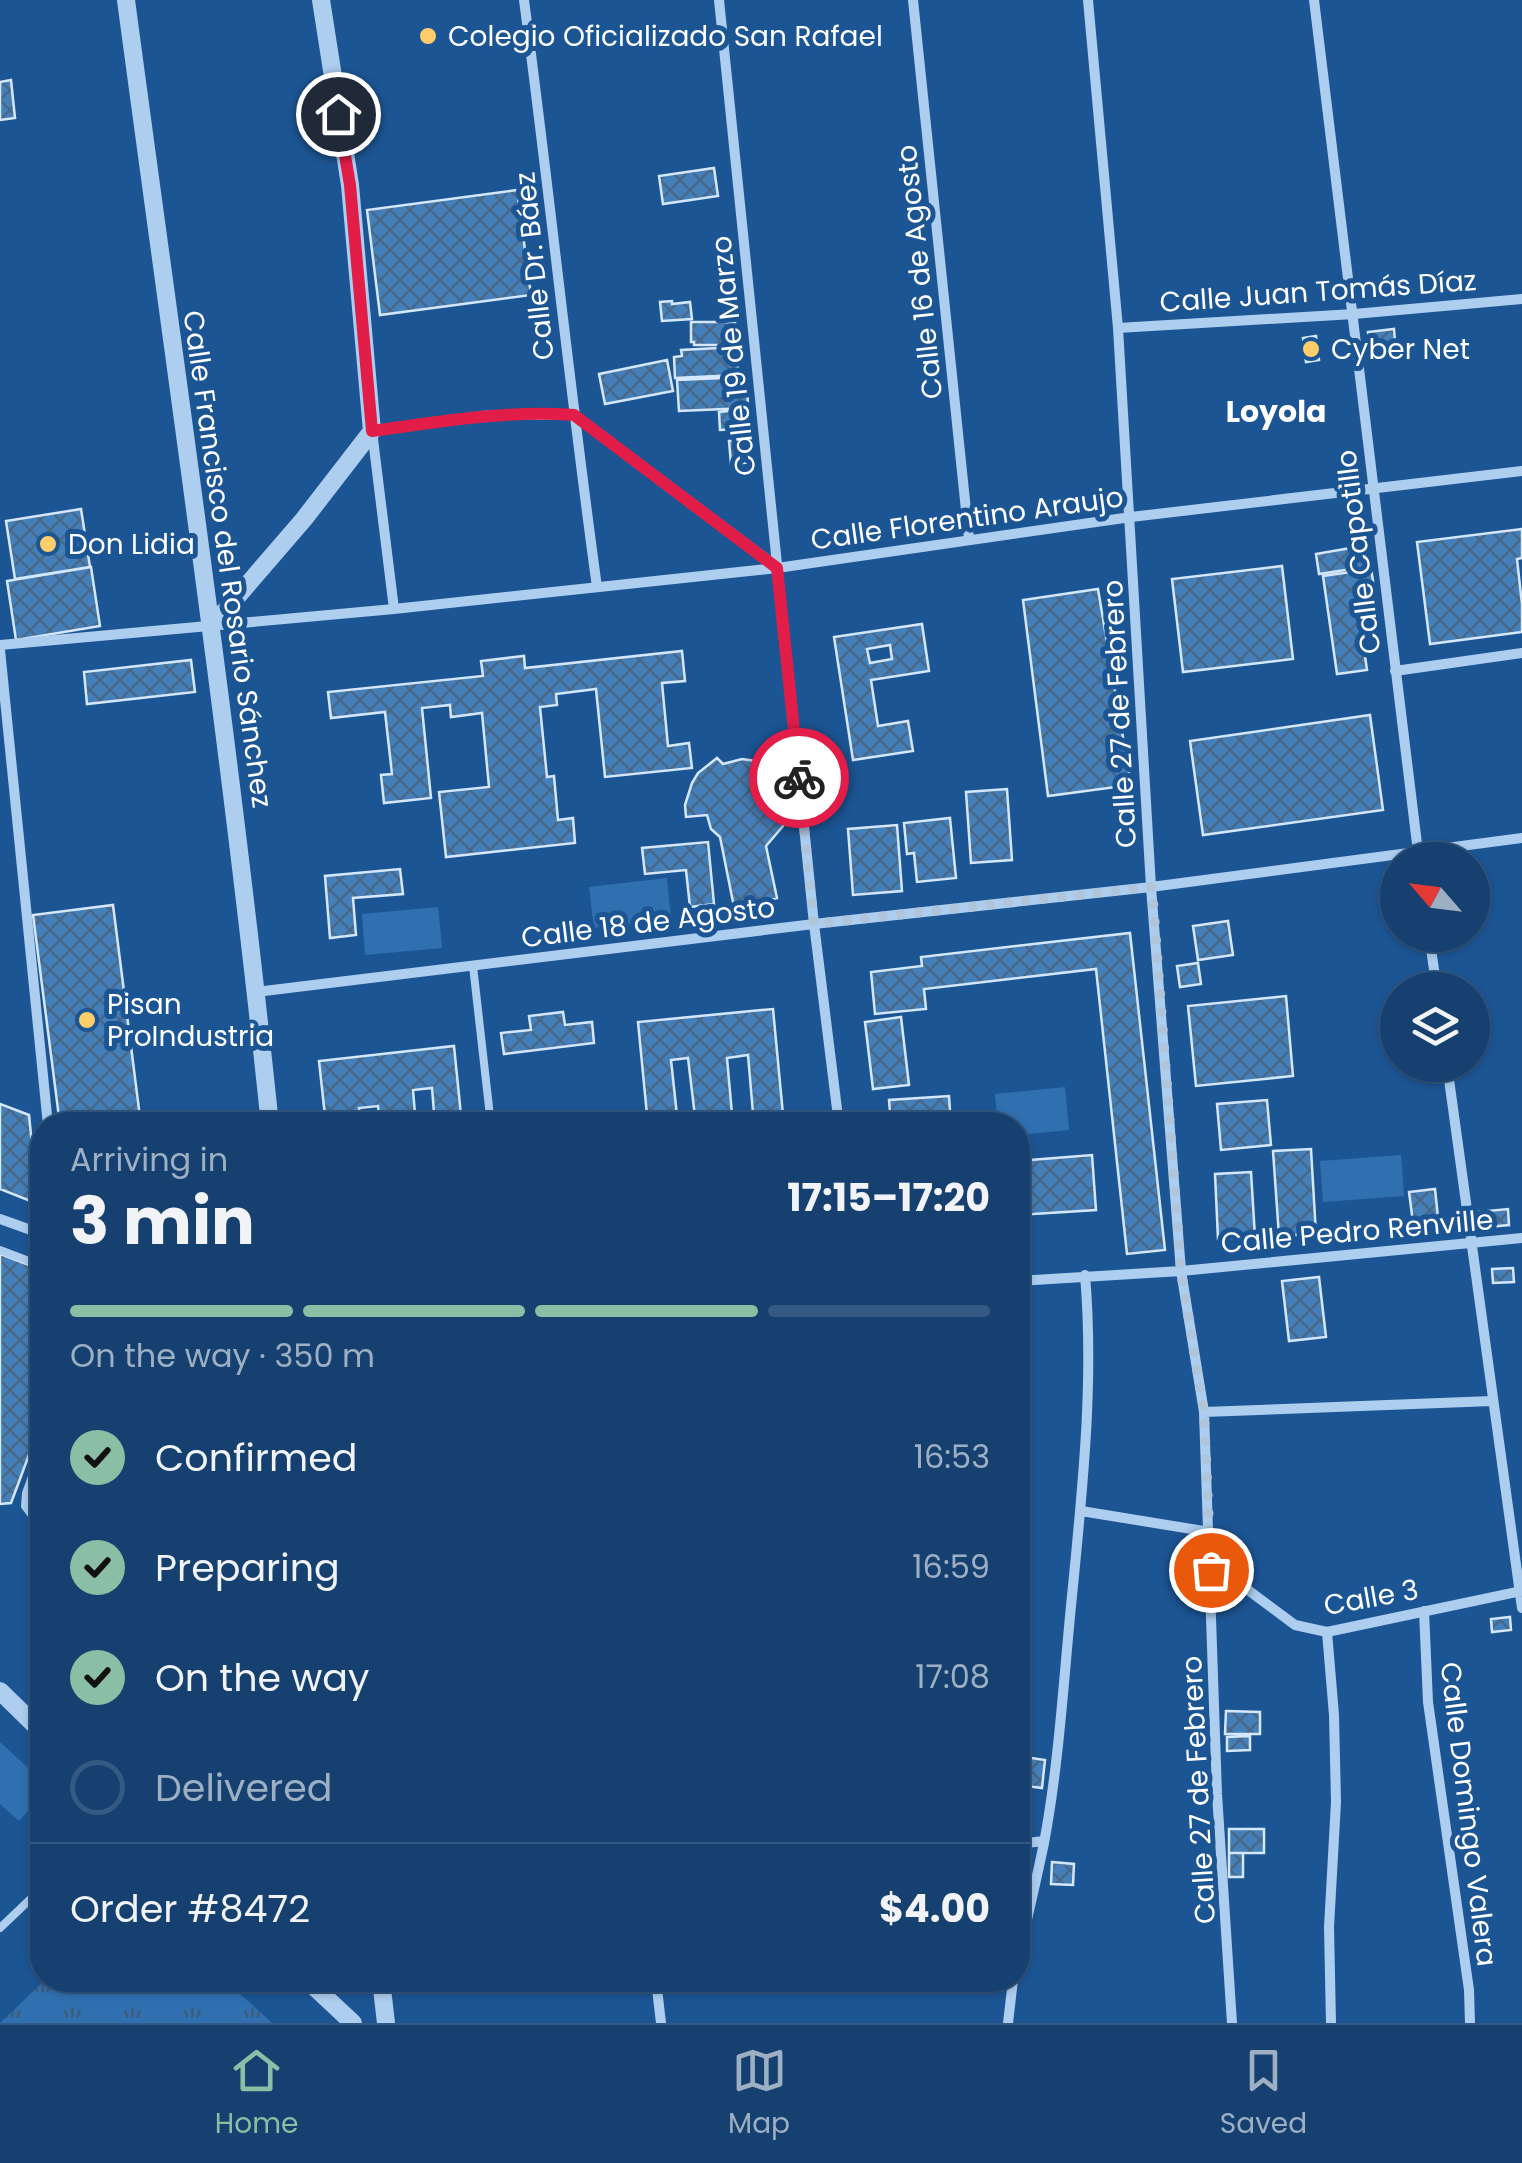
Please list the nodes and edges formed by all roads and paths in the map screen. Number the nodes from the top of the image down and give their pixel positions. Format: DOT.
graph roads {
  1 [pos="126,0"];
  2 [pos="322,0"];
  3 [pos="524,0"];
  4 [pos="719,0"];
  5 [pos="914,0"];
  6 [pos="1088,0"];
  7 [pos="1314,0"];
  8 [pos="1522,298"];
  9 [pos="1354,314"];
  10 [pos="1118,328"];
  11 [pos="574,415"];
  12 [pos="372,431"];
  13 [pos="1522,471"];
  14 [pos="1372,488"];
  15 [pos="1131,517"];
  16 [pos="968,539"];
  17 [pos="777,568"];
  18 [pos="597,587"];
  19 [pos="394,610"];
  20 [pos="211,627"];
  21 [pos="0,648"];
  22 [pos="1522,653"];
  23 [pos="1395,672"];
  24 [pos="1522,838"];
  25 [pos="1417,842"];
  26 [pos="1490,844"];
  27 [pos="1380,861"];
  28 [pos="1152,887"];
  29 [pos="814,924"];
  30 [pos="473,966"];
  31 [pos="256,992"];
  32 [pos="1449,1082"];
  33 [pos="47,1112"];
  34 [pos="269,1112"];
  35 [pos="490,1112"];
  36 [pos="837,1112"];
  37 [pos="0,1219"];
  38 [pos="30,1230"];
  39 [pos="1522,1238"];
  40 [pos="1471,1244"];
  41 [pos="0,1250"];
  42 [pos="30,1261"];
  43 [pos="1181,1271"];
  44 [pos="1086,1276"];
  45 [pos="1030,1280"];
  46 [pos="1492,1402"];
  47 [pos="1204,1412"];
  48 [pos="30,1482"];
  49 [pos="1081,1510"];
  50 [pos="30,1512"];
  51 [pos="1210,1532"];
  52 [pos="1521,1592"];
  53 [pos="1522,1608"];
  54 [pos="1424,1611"];
  55 [pos="1327,1632"];
  56 [pos="0,1691"];
  57 [pos="30,1720"];
  58 [pos="1044,1841"];
  59 [pos="1030,1843"];
  60 [pos="30,1899"];
  61 [pos="1030,1906"];
  62 [pos="0,1928"];
  63 [pos="319,1992"];
  64 [pos="382,1992"];
  65 [pos="658,1992"];
  66 [pos="1012,1992"];
  67 [pos="353,2023"];
  68 [pos="386,2023"];
  69 [pos="662,2023"];
  70 [pos="1008,2023"];
  71 [pos="1232,2023"];
  72 [pos="1331,2023"];
  73 [pos="1470,2023"];
  1 -- 20 [label="street, Calle Francisco del Rosario Sánchez"];
  2 -- 12 [label="street"];
  3 -- 11 [label="street, Calle Dr. Báez"];
  4 -- 17 [label="street, Calle 19 de Marzo"];
  5 -- 16 [label="street, Calle 16 de Agosto"];
  6 -- 10 [label="street, Calle 27 de Febrero"];
  7 -- 9 [label="street, Calle Capotillo"];
  8 -- 9 [label="street, Calle Juan Tomás Díaz"];
  9 -- 10 [label="street, Calle Juan Tomás Díaz"];
  9 -- 14 [label="street, Calle Capotillo"];
  10 -- 15 [label="street, Calle 27 de Febrero"];
  11 -- 12 [label="street"];
  11 -- 17 [label="street"];
  11 -- 18 [label="street, Calle Dr. Báez"];
  12 -- 19 [label="street"];
  12 -- 20 [label="street"];
  13 -- 14 [label="street, Calle Florentino Araujo"];
  14 -- 15 [label="street, Calle Florentino Araujo"];
  14 -- 23 [label="street, Calle Capotillo"];
  15 -- 16 [label="street, Calle Florentino Araujo"];
  15 -- 28 [label="street, Calle 27 de Febrero"];
  16 -- 17 [label="street, Calle Florentino Araujo"];
  17 -- 18 [label="street, Calle Florentino Araujo"];
  17 -- 29 [label="street, Calle 19 de Marzo"];
  18 -- 19 [label="street, Calle Florentino Araujo"];
  19 -- 20 [label="street, Calle Florentino Araujo"];
  20 -- 21 [label="street, Calle Florentino Araujo"];
  20 -- 31 [label="street, Calle Francisco del Rosario Sánchez"];
  21 -- 33 [label="street"];
  22 -- 23 [label="street"];
  23 -- 25 [label="street, Calle Capotillo"];
  24 -- 26 [label="street, Calle 18 de Agosto"];
  27 -- 28 [label="street, Calle 18 de Agosto"];
  28 -- 29 [label="street, Calle 18 de Agosto"];
  28 -- 43 [label="street, Calle 27 de Febrero"];
  29 -- 30 [label="street, Calle 18 de Agosto"];
  29 -- 36 [label="street, Calle 19 de Marzo"];
  30 -- 31 [label="street, Calle 18 de Agosto"];
  30 -- 35 [label="lane"];
  31 -- 34 [label="street, Calle Francisco del Rosario Sánchez"];
  32 -- 40 [label="street"];
  37 -- 38 [label="street"];
  39 -- 40 [label="street, Calle Pedro Renville"];
  40 -- 43 [label="street, Calle Pedro Renville"];
  40 -- 46 [label="street"];
  41 -- 42 [label="lane"];
  43 -- 44 [label="street, Calle Pedro Renville"];
  43 -- 47 [label="street, Calle 27 de Febrero"];
  44 -- 45 [label="street, Calle Pedro Renville"];
  44 -- 49 [label="street"];
  46 -- 47 [label="street"];
  46 -- 52 [label="street"];
  47 -- 51 [label="street, Calle 27 de Febrero"];
  48 -- 50 [label="lane"];
  49 -- 51 [label="street"];
  49 -- 58 [label="street"];
  51 -- 55 [label="street, Calle 3"];
  51 -- 71 [label="street, Calle 27 de Febrero"];
  52 -- 53 [label="street"];
  52 -- 54 [label="street, Calle 3"];
  54 -- 55 [label="street, Calle 3"];
  54 -- 73 [label="street, Calle Domingo Valera"];
  55 -- 72 [label="street"];
  56 -- 57 [label="street"];
  58 -- 59 [label="street"];
  58 -- 61 [label="street"];
  60 -- 62 [label="lane"];
  63 -- 67 [label="street"];
  64 -- 68 [label="street"];
  65 -- 69 [label="street"];
  66 -- 70 [label="street"];
}
